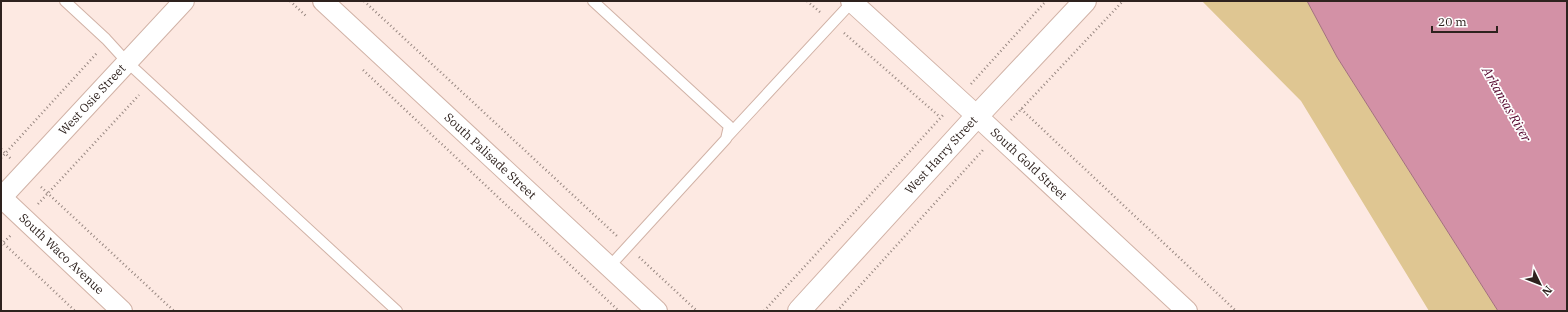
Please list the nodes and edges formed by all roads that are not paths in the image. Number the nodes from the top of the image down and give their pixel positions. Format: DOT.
graph roads {
  1 [pos="64,1"];
  2 [pos="184,1"];
  3 [pos="323,1"];
  4 [pos="593,1"];
  5 [pos="1085,1"];
  6 [pos="851,2"];
  7 [pos="127,62"];
  8 [pos="977,116"];
  9 [pos="726,139"];
  10 [pos="1,198"];
  11 [pos="608,267"];
  12 [pos="122,311"];
  13 [pos="397,311"];
  14 [pos="657,311"];
  15 [pos="799,311"];
  16 [pos="1188,311"];
  1 -- 7 [label="lane"];
  2 -- 7 [label="street, West Osie Street"];
  3 -- 11 [label="street, South Palisade Street"];
  4 -- 9 [label="lane"];
  5 -- 8 [label="street, West Harry Street"];
  6 -- 8 [label="street, South Gold Street"];
  6 -- 9 [label="lane"];
  7 -- 10 [label="street, West Osie Street"];
  7 -- 13 [label="lane"];
  8 -- 15 [label="street, West Harry Street"];
  8 -- 16 [label="street, South Gold Street"];
  9 -- 11 [label="lane"];
  10 -- 12 [label="street, South Waco Avenue"];
  11 -- 14 [label="street, South Palisade Street"];
}
